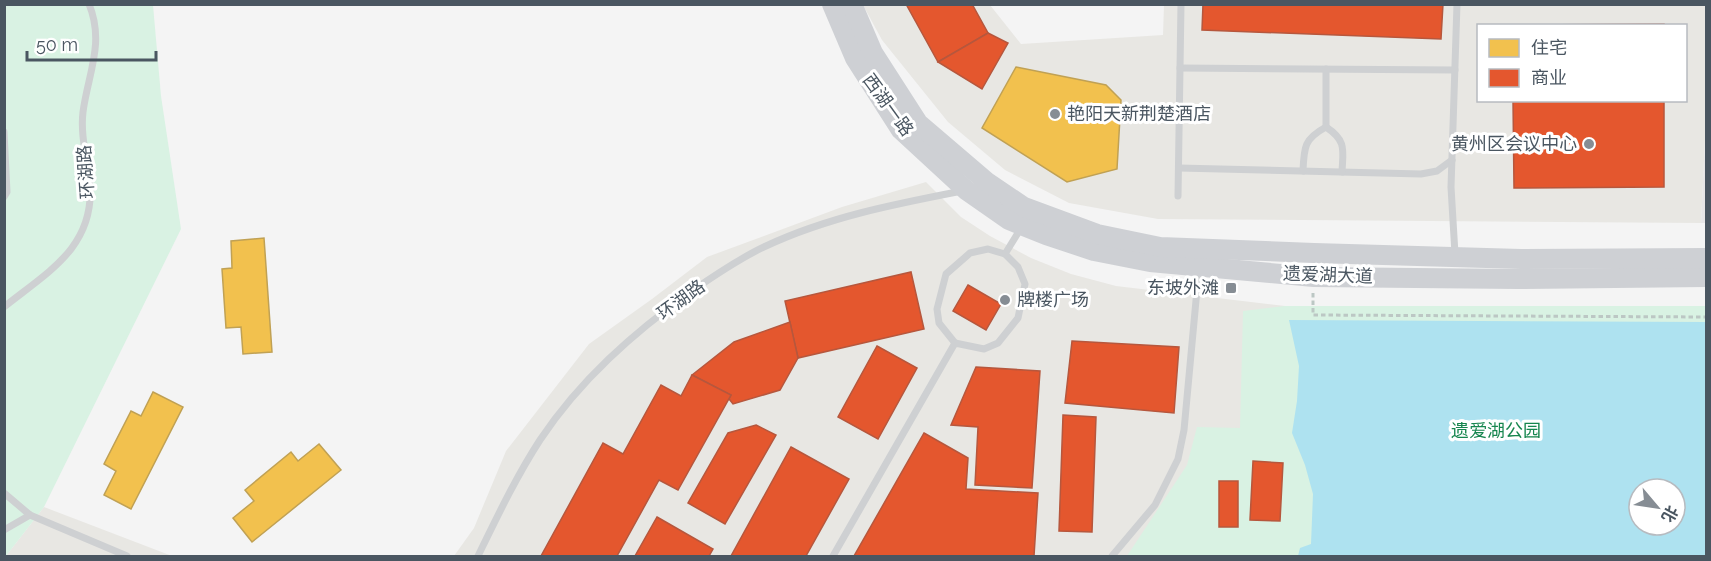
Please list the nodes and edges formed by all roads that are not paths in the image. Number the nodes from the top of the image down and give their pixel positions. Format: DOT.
graph roads {
  1 [pos="89,4"];
  2 [pos="832,4"];
  3 [pos="852,4"];
  4 [pos="1181,4"];
  5 [pos="1457,4"];
  6 [pos="1180,68"];
  7 [pos="1326,69"];
  8 [pos="1455,70"];
  9 [pos="1326,127"];
  10 [pos="4,132"];
  11 [pos="1452,160"];
  12 [pos="1179,168"];
  13 [pos="1303,171"];
  14 [pos="1342,172"];
  15 [pos="987,182"];
  16 [pos="966,190"];
  17 [pos="1178,196"];
  18 [pos="4,197"];
  19 [pos="1027,218"];
  20 [pos="1005,254"];
  21 [pos="1200,257"];
  22 [pos="1455,257"];
  23 [pos="1707,258"];
  24 [pos="1707,277"];
  25 [pos="4,307"];
  26 [pos="955,343"];
  27 [pos="4,493"];
  28 [pos="30,515"];
  29 [pos="4,530"];
  30 [pos="127,556"];
  31 [pos="478,556"];
  32 [pos="833,556"];
  33 [pos="1112,556"];
  1 -- 25 [label="lane, 环湖路"];
  2 -- 16 [label="main road, 西湖一路"];
  3 -- 15 [label="main road, 西湖一路"];
  4 -- 6 [label="lane"];
  5 -- 8 [label="lane"];
  6 -- 7 [label="lane"];
  6 -- 12 [label="lane"];
  7 -- 8 [label="lane"];
  7 -- 9 [label="lane"];
  8 -- 11 [label="lane"];
  9 -- 13 [label="lane"];
  9 -- 14 [label="lane"];
  10 -- 18 [label="lane"];
  11 -- 14 [label="lane"];
  11 -- 22 [label="lane"];
  12 -- 13 [label="lane"];
  12 -- 17 [label="lane"];
  13 -- 14 [label="lane"];
  15 -- 16 [label="lane, 环湖路"];
  15 -- 19 [label="main road, 遗爱湖大道"];
  16 -- 19 [label="main road, 遗爱湖大道"];
  16 -- 31 [label="lane, 环湖路"];
  19 -- 20 [label="lane"];
  19 -- 21 [label="main road, 遗爱湖大道"];
  20 -- 26 [label="lane"];
  20 -- 26 [label="lane"];
  21 -- 22 [label="main road, 遗爱湖大道"];
  21 -- 24 [label="main road, 遗爱湖大道"];
  21 -- 33 [label="lane"];
  22 -- 23 [label="main road, 遗爱湖大道"];
  26 -- 32 [label="lane"];
  27 -- 28 [label="lane"];
  28 -- 29 [label="lane"];
  28 -- 30 [label="lane"];
}
